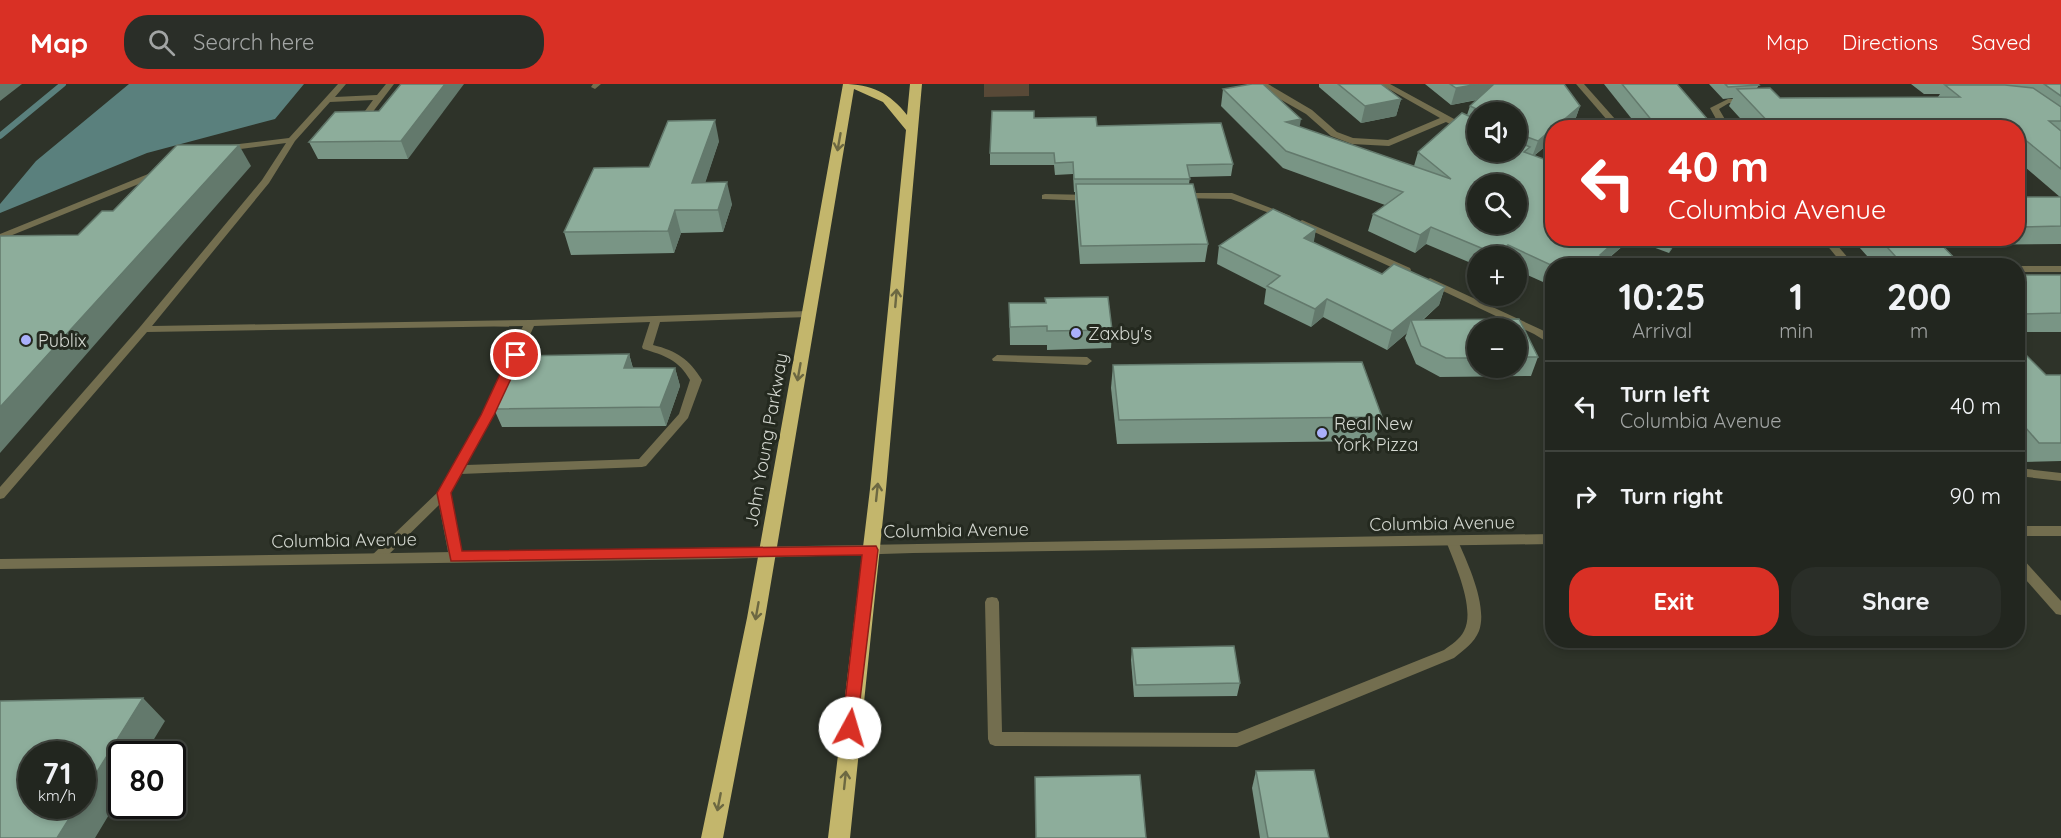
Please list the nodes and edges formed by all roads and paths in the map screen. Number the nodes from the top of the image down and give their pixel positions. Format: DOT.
graph roads {
  1 [pos="342,84"];
  2 [pos="390,84"];
  3 [pos="849,84"];
  4 [pos="916,84"];
  5 [pos="1257,84"];
  6 [pos="1384,84"];
  7 [pos="1580,84"];
  8 [pos="380,97"];
  9 [pos="329,100"];
  10 [pos="1759,101"];
  11 [pos="369,111"];
  12 [pos="1445,119"];
  13 [pos="1612,120"];
  14 [pos="1721,120"];
  15 [pos="912,130"];
  16 [pos="1467,130"];
  17 [pos="292,140"];
  18 [pos="213,150"];
  19 [pos="169,168"];
  20 [pos="1045,197"];
  21 [pos="1165,197"];
  22 [pos="1098,198"];
  23 [pos="0,237"];
  24 [pos="1832,246"];
  25 [pos="1843,258"];
  26 [pos="2025,269"];
  27 [pos="2061,269"];
  28 [pos="809,314"];
  29 [pos="656,319"];
  30 [pos="530,323"];
  31 [pos="144,329"];
  32 [pos="1545,337"];
  33 [pos="997,359"];
  34 [pos="1086,361"];
  35 [pos="456,470"];
  36 [pos="2025,473"];
  37 [pos="2061,477"];
  38 [pos="5,484"];
  39 [pos="444,493"];
  40 [pos="0,495"];
  41 [pos="2025,531"];
  42 [pos="2061,531"];
  43 [pos="1545,539"];
  44 [pos="1452,541"];
  45 [pos="870,550"];
  46 [pos="767,553"];
  47 [pos="456,557"];
  48 [pos="376,558"];
  49 [pos="0,564"];
  50 [pos="2025,571"];
  51 [pos="992,602"];
  52 [pos="2061,610"];
  53 [pos="712,838"];
  54 [pos="839,838"];
  1 -- 9 [label="street"];
  2 -- 8 [label="street"];
  3 -- 15 [label="highway"];
  3 -- 28 [label="highway, John Young Parkway, one-way"];
  4 -- 15 [label="highway"];
  5 -- 12 [label="street"];
  6 -- 12 [label="street"];
  7 -- 13 [label="street"];
  8 -- 9 [label="street"];
  8 -- 11 [label="street"];
  9 -- 17 [label="street"];
  10 -- 14 [label="street"];
  12 -- 16 [label="street"];
  45 -- 15 [label="highway, one-way"];
  17 -- 18 [label="street"];
  17 -- 31 [label="street"];
  19 -- 23 [label="street"];
  20 -- 22 [label="street"];
  21 -- 32 [label="street"];
  24 -- 25 [label="street"];
  26 -- 27 [label="street"];
  28 -- 29 [label="street"];
  28 -- 46 [label="highway, John Young Parkway, one-way"];
  29 -- 30 [label="street"];
  29 -- 35 [label="street"];
  30 -- 31 [label="street"];
  30 -- 35 [label="street"];
  31 -- 38 [label="street"];
  33 -- 34 [label="street"];
  35 -- 39 [label="street"];
  36 -- 37 [label="street"];
  38 -- 40 [label="street"];
  39 -- 47 [label="street"];
  39 -- 48 [label="street"];
  41 -- 42 [label="street"];
  43 -- 44 [label="street, Columbia Avenue"];
  44 -- 45 [label="street, Columbia Avenue"];
  44 -- 51 [label="street"];
  45 -- 46 [label="street, Columbia Avenue"];
  54 -- 45 [label="highway, one-way"];
  46 -- 47 [label="street, Columbia Avenue"];
  46 -- 53 [label="highway, John Young Parkway, one-way"];
  47 -- 48 [label="street, Columbia Avenue"];
  48 -- 49 [label="street, Columbia Avenue"];
  50 -- 52 [label="street"];
}
